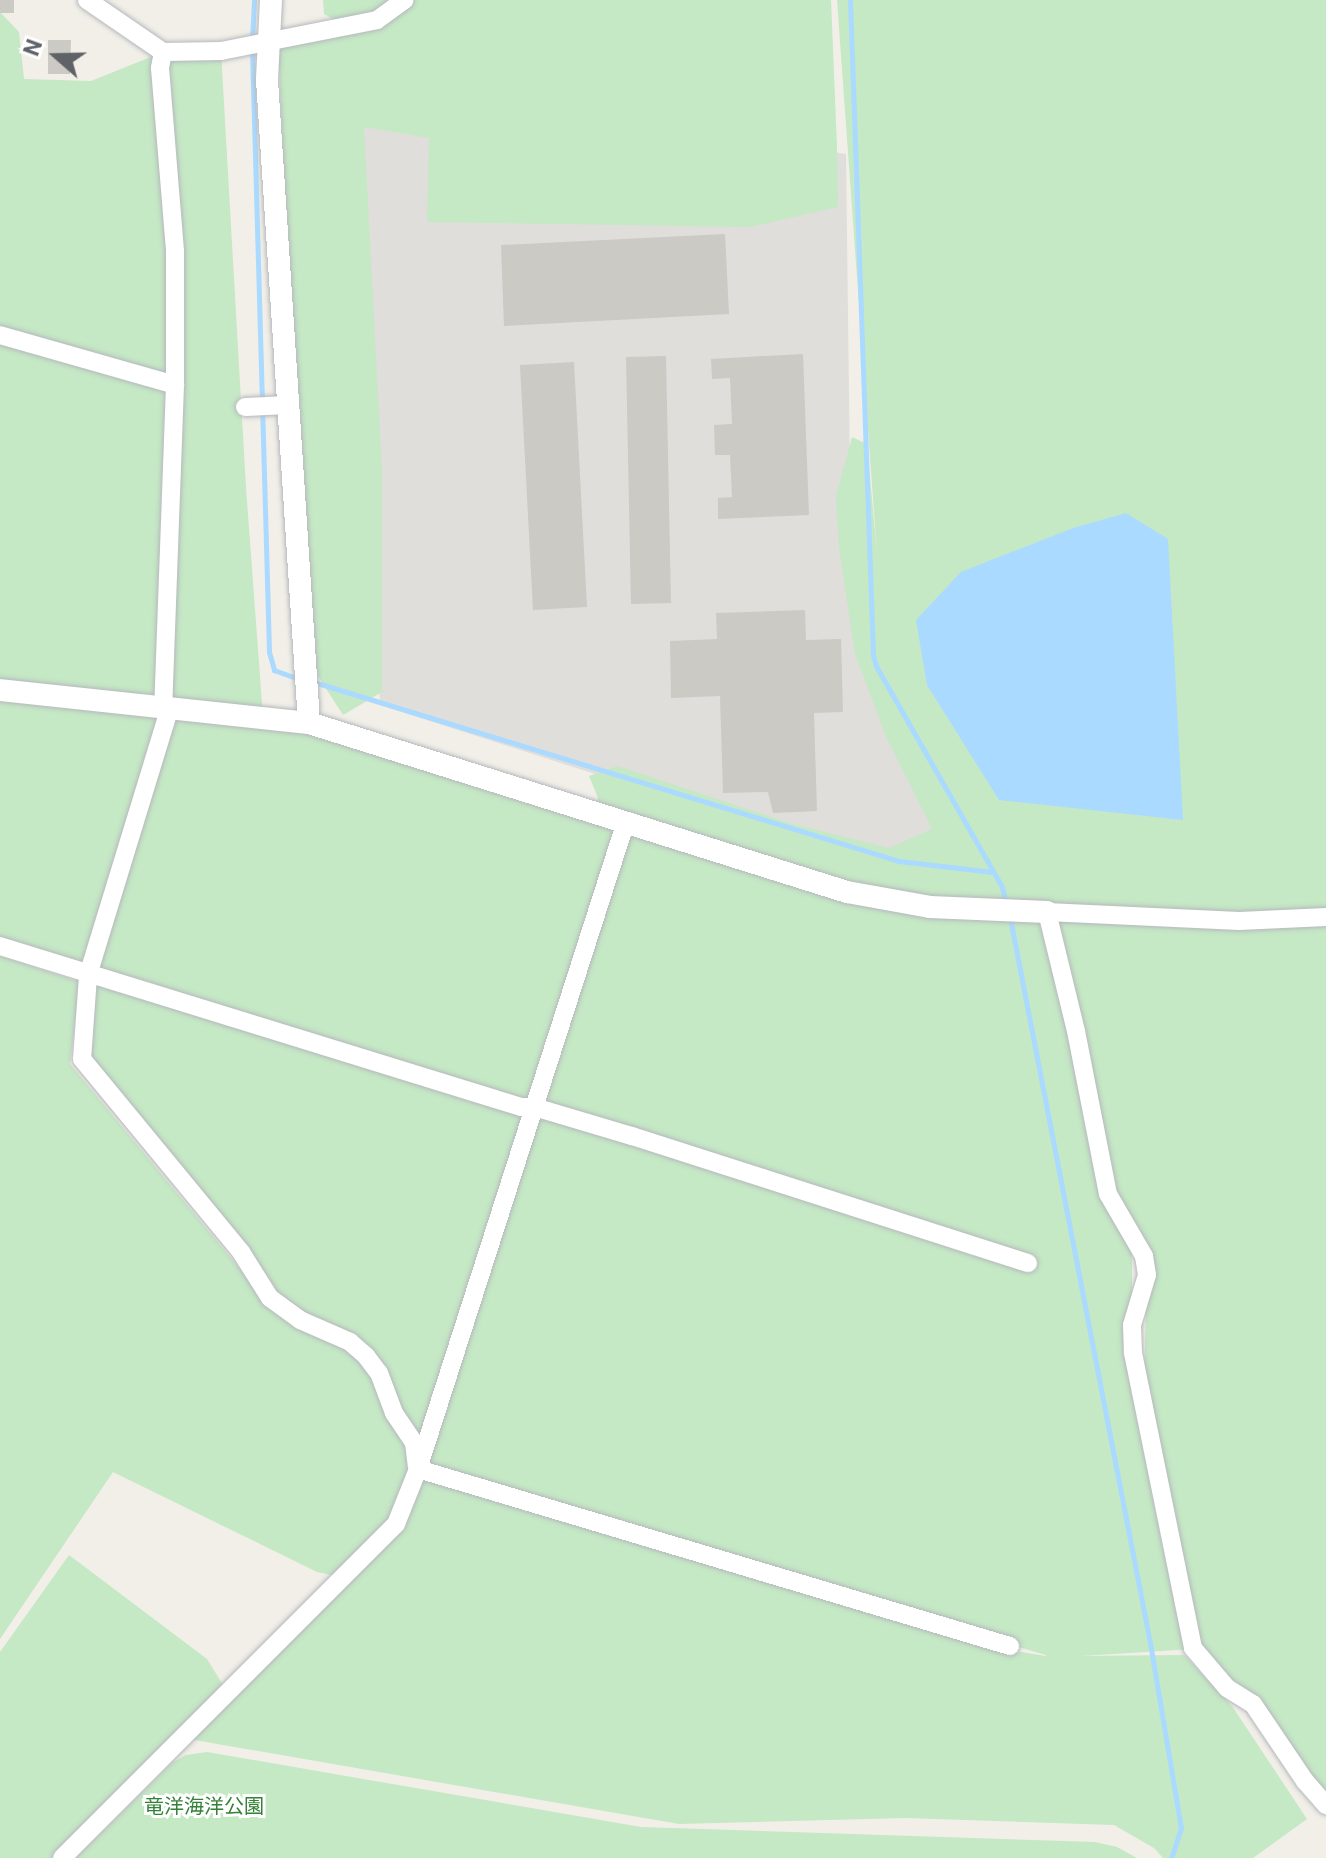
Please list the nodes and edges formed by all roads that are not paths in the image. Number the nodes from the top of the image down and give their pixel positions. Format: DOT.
graph roads {
  1 [pos="87,0"];
  2 [pos="271,0"];
  3 [pos="405,0"];
  4 [pos="269,40"];
  5 [pos="163,52"];
  6 [pos="0,335"];
  7 [pos="175,385"];
  8 [pos="289,405"];
  9 [pos="245,407"];
  10 [pos="0,690"];
  11 [pos="166,707"];
  12 [pos="309,723"];
  13 [pos="626,821"];
  14 [pos="1047,912"];
  15 [pos="1326,917"];
  16 [pos="0,946"];
  17 [pos="88,976"];
  18 [pos="534,1107"];
  19 [pos="1028,1263"];
  20 [pos="418,1469"];
  21 [pos="1010,1646"];
  22 [pos="1326,1805"];
  23 [pos="62,1858"];
  1 -- 5 [label="street"];
  2 -- 4 [label="street"];
  3 -- 4 [label="street"];
  4 -- 5 [label="street"];
  4 -- 8 [label="street"];
  5 -- 7 [label="street"];
  6 -- 7 [label="street"];
  7 -- 11 [label="street"];
  8 -- 9 [label="street"];
  8 -- 12 [label="street"];
  10 -- 11 [label="street"];
  11 -- 12 [label="street"];
  11 -- 17 [label="street"];
  12 -- 13 [label="street"];
  13 -- 14 [label="street"];
  13 -- 18 [label="street"];
  14 -- 15 [label="street"];
  14 -- 22 [label="street"];
  16 -- 17 [label="street"];
  17 -- 18 [label="street"];
  17 -- 20 [label="street"];
  18 -- 19 [label="street"];
  18 -- 20 [label="street"];
  20 -- 21 [label="street"];
  20 -- 23 [label="street"];
}
